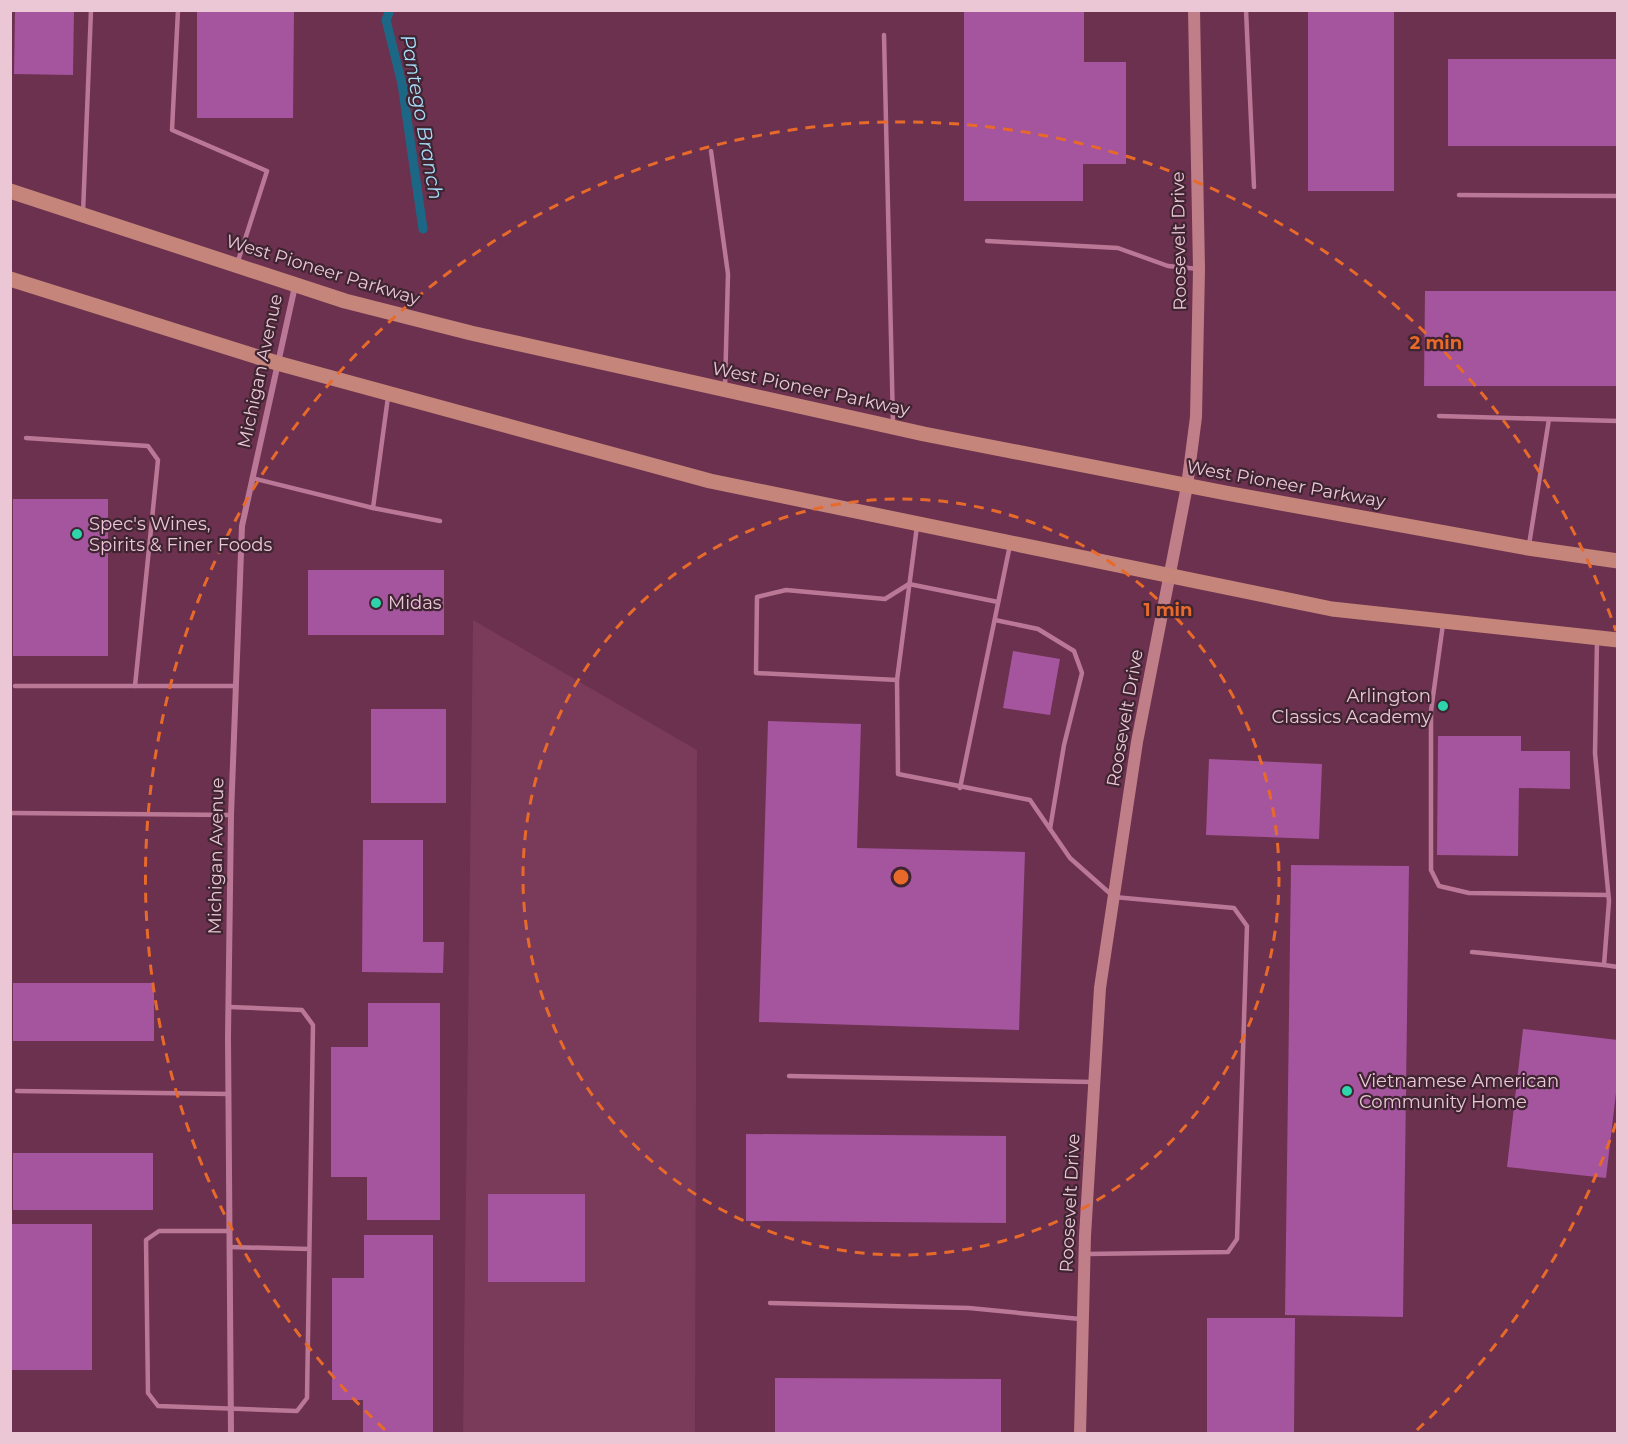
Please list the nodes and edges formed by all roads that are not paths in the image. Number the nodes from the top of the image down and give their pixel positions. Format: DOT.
graph roads {
  1 [pos="92,10"];
  2 [pos="178,10"];
  3 [pos="1194,10"];
  4 [pos="1246,10"];
  5 [pos="884,35"];
  6 [pos="711,151"];
  7 [pos="1254,188"];
  8 [pos="10,191"];
  9 [pos="1459,195"];
  10 [pos="1617,196"];
  11 [pos="83,216"];
  12 [pos="987,242"];
  13 [pos="237,264"];
  14 [pos="1199,269"];
  15 [pos="10,279"];
  16 [pos="295,285"];
  17 [pos="277,363"];
  18 [pos="725,390"];
  19 [pos="389,394"];
  20 [pos="1439,416"];
  21 [pos="1549,419"];
  22 [pos="1617,421"];
  23 [pos="893,426"];
  24 [pos="26,438"];
  25 [pos="252,478"];
  26 [pos="1187,486"];
  27 [pos="373,508"];
  28 [pos="440,521"];
  29 [pos="917,524"];
  30 [pos="1010,543"];
  31 [pos="1528,548"];
  32 [pos="1617,561"];
  33 [pos="1169,575"];
  34 [pos="909,584"];
  35 [pos="998,602"];
  36 [pos="995,620"];
  37 [pos="1443,621"];
  38 [pos="1597,638"];
  39 [pos="1617,640"];
  40 [pos="897,680"];
  41 [pos="15,686"];
  42 [pos="135,686"];
  43 [pos="236,686"];
  44 [pos="960,788"];
  45 [pos="10,813"];
  46 [pos="231,815"];
  47 [pos="1050,829"];
  48 [pos="1608,895"];
  49 [pos="1114,897"];
  50 [pos="1472,952"];
  51 [pos="1604,965"];
  52 [pos="1617,967"];
  53 [pos="229,1007"];
  54 [pos="789,1076"];
  55 [pos="1095,1082"];
  56 [pos="17,1091"];
  57 [pos="229,1094"];
  58 [pos="230,1231"];
  59 [pos="230,1247"];
  60 [pos="309,1249"];
  61 [pos="1085,1254"];
  62 [pos="770,1303"];
  63 [pos="1083,1319"];
  64 [pos="230,1410"];
  65 [pos="231,1434"];
  66 [pos="1080,1434"];
  1 -- 11 [label="lane"];
  2 -- 13 [label="lane"];
  3 -- 14 [label="street, Roosevelt Drive"];
  4 -- 7 [label="lane"];
  5 -- 23 [label="lane"];
  6 -- 18 [label="lane"];
  8 -- 11 [label="main road, West Pioneer Parkway"];
  9 -- 10 [label="lane"];
  11 -- 13 [label="main road, West Pioneer Parkway"];
  12 -- 14 [label="lane"];
  13 -- 16 [label="main road, West Pioneer Parkway"];
  14 -- 26 [label="street, Roosevelt Drive"];
  15 -- 17 [label="main road"];
  16 -- 17 [label="street, Michigan Avenue"];
  16 -- 18 [label="main road, West Pioneer Parkway"];
  17 -- 19 [label="main road"];
  17 -- 25 [label="street, Michigan Avenue"];
  18 -- 23 [label="main road, West Pioneer Parkway"];
  19 -- 27 [label="lane"];
  19 -- 29 [label="main road"];
  20 -- 21 [label="lane"];
  21 -- 22 [label="lane"];
  21 -- 31 [label="lane"];
  23 -- 26 [label="main road, West Pioneer Parkway"];
  24 -- 42 [label="lane"];
  25 -- 27 [label="lane"];
  25 -- 43 [label="street, Michigan Avenue"];
  26 -- 31 [label="main road, West Pioneer Parkway"];
  26 -- 33 [label="street, Roosevelt Drive"];
  27 -- 28 [label="lane"];
  29 -- 30 [label="main road"];
  29 -- 34 [label="lane"];
  30 -- 33 [label="main road"];
  30 -- 35 [label="lane"];
  31 -- 32 [label="main road, West Pioneer Parkway"];
  33 -- 37 [label="main road"];
  33 -- 49 [label="street, Roosevelt Drive"];
  34 -- 35 [label="lane"];
  34 -- 40 [label="lane"];
  34 -- 40 [label="lane"];
  35 -- 36 [label="lane"];
  36 -- 44 [label="lane"];
  36 -- 47 [label="lane"];
  37 -- 38 [label="main road"];
  37 -- 48 [label="lane"];
  38 -- 39 [label="main road"];
  38 -- 48 [label="lane"];
  40 -- 44 [label="lane"];
  41 -- 42 [label="lane"];
  42 -- 43 [label="lane"];
  43 -- 46 [label="street, Michigan Avenue"];
  44 -- 47 [label="lane"];
  45 -- 46 [label="lane"];
  46 -- 53 [label="street, Michigan Avenue"];
  47 -- 49 [label="lane"];
  48 -- 51 [label="lane"];
  49 -- 55 [label="street, Roosevelt Drive"];
  49 -- 61 [label="lane"];
  50 -- 51 [label="lane"];
  51 -- 52 [label="lane"];
  53 -- 57 [label="street, Michigan Avenue"];
  53 -- 60 [label="lane"];
  54 -- 55 [label="lane"];
  55 -- 61 [label="street, Roosevelt Drive"];
  56 -- 57 [label="lane"];
  57 -- 58 [label="street, Michigan Avenue"];
  58 -- 59 [label="street, Michigan Avenue"];
  58 -- 64 [label="lane"];
  59 -- 60 [label="lane"];
  59 -- 64 [label="street, Michigan Avenue"];
  60 -- 64 [label="lane"];
  61 -- 63 [label="street, Roosevelt Drive"];
  62 -- 63 [label="lane"];
  63 -- 66 [label="street, Roosevelt Drive"];
  64 -- 65 [label="street, Michigan Avenue"];
}
